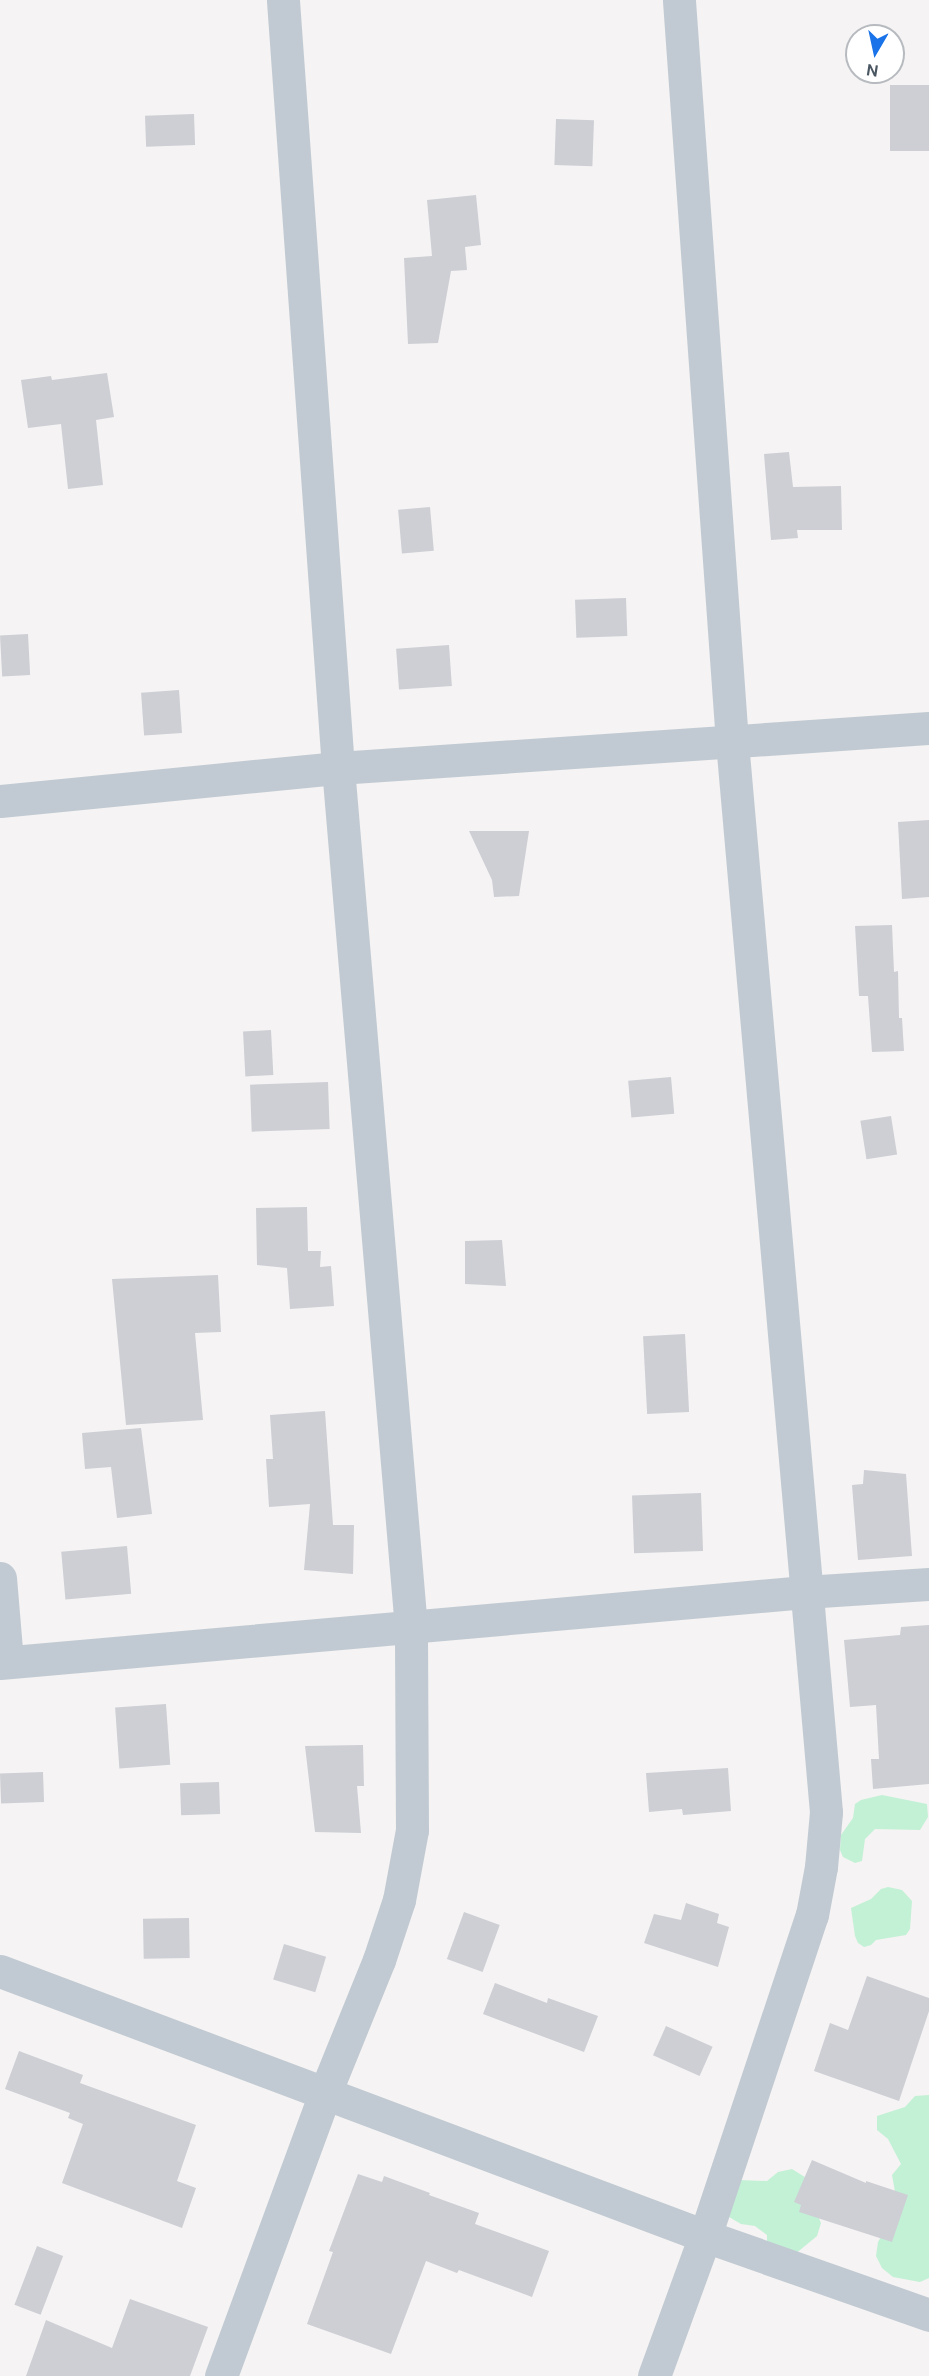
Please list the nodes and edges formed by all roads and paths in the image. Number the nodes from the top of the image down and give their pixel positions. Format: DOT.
graph roads {
  1 [pos="283,0"];
  2 [pos="679,0"];
  3 [pos="929,728"];
  4 [pos="732,742"];
  5 [pos="338,768"];
  6 [pos="0,801"];
  7 [pos="0,1578"];
  8 [pos="929,1584"];
  9 [pos="805,1592"];
  10 [pos="411,1628"];
  11 [pos="4,1662"];
  12 [pos="0,1971"];
  13 [pos="325,2093"];
  14 [pos="705,2236"];
  15 [pos="929,2314"];
  16 [pos="221,2376"];
  17 [pos="654,2376"];
  1 -- 5 [label="street"];
  2 -- 4 [label="street"];
  3 -- 4 [label="street"];
  4 -- 5 [label="street"];
  4 -- 9 [label="street"];
  5 -- 6 [label="street"];
  5 -- 10 [label="street"];
  7 -- 11 [label="street"];
  8 -- 9 [label="street"];
  9 -- 10 [label="street"];
  9 -- 14 [label="street"];
  10 -- 11 [label="street"];
  10 -- 13 [label="street"];
  12 -- 13 [label="street"];
  13 -- 14 [label="street"];
  13 -- 16 [label="street"];
  14 -- 15 [label="street"];
  14 -- 17 [label="street"];
}
